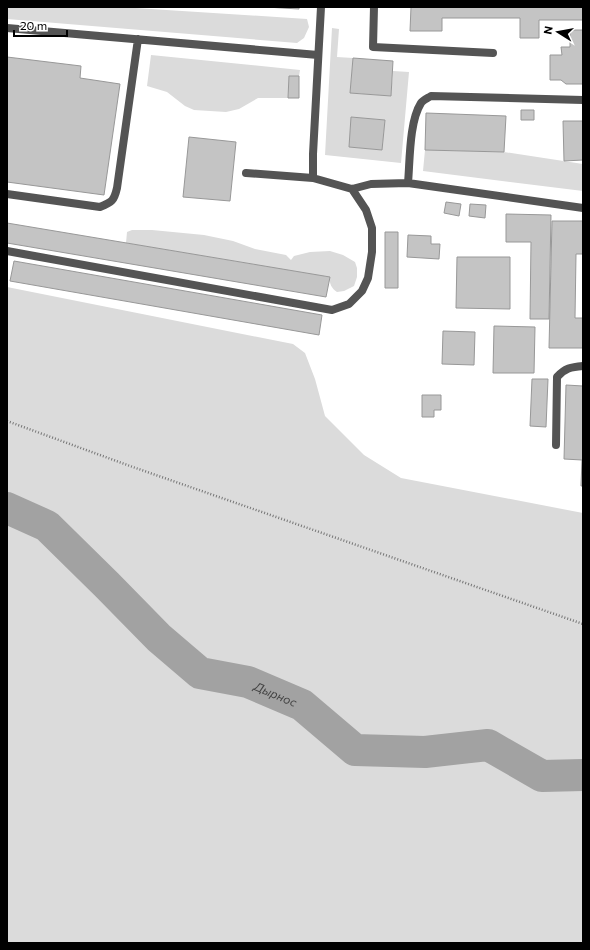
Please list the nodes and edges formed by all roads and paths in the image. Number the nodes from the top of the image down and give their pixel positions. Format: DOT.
graph roads {
  1 [pos="321,7"];
  2 [pos="374,7"];
  3 [pos="7,28"];
  4 [pos="138,39"];
  5 [pos="493,53"];
  6 [pos="318,55"];
  7 [pos="583,100"];
  8 [pos="246,173"];
  9 [pos="313,178"];
  10 [pos="408,183"];
  11 [pos="352,189"];
  12 [pos="7,194"];
  13 [pos="583,208"];
  14 [pos="7,251"];
  15 [pos="583,366"];
  16 [pos="7,421"];
  17 [pos="556,445"];
  18 [pos="583,624"];
  1 -- 6 [label="lane"];
  2 -- 5 [label="lane"];
  3 -- 4 [label="lane"];
  4 -- 6 [label="lane"];
  4 -- 12 [label="lane"];
  6 -- 9 [label="lane"];
  7 -- 10 [label="lane"];
  8 -- 9 [label="lane"];
  9 -- 11 [label="lane"];
  10 -- 11 [label="lane"];
  10 -- 13 [label="lane"];
  11 -- 14 [label="lane"];
  15 -- 17 [label="lane"];
  16 -- 18 [label="path"];
}
